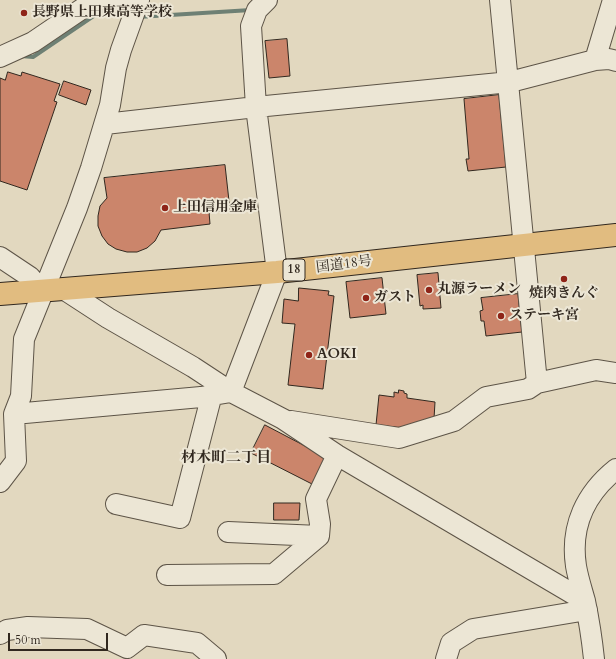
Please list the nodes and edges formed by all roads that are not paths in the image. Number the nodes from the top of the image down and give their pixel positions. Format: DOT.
graph roads {
  1 [pos="95,0"];
  2 [pos="106,0"];
  3 [pos="267,0"];
  4 [pos="500,0"];
  5 [pos="612,0"];
  6 [pos="136,10"];
  7 [pos="0,57"];
  8 [pos="595,60"];
  9 [pos="616,61"];
  10 [pos="510,82"];
  11 [pos="256,106"];
  12 [pos="104,124"];
  13 [pos="616,235"];
  14 [pos="523,244"];
  15 [pos="0,257"];
  16 [pos="277,272"];
  17 [pos="65,290"];
  18 [pos="43,292"];
  19 [pos="0,294"];
  20 [pos="616,373"];
  21 [pos="537,383"];
  22 [pos="231,392"];
  23 [pos="212,394"];
  24 [pos="14,414"];
  25 [pos="283,419"];
  26 [pos="338,455"];
  27 [pos="616,468"];
  28 [pos="0,482"];
  29 [pos="116,504"];
  30 [pos="228,532"];
  31 [pos="319,536"];
  32 [pos="167,575"];
  33 [pos="586,605"];
  34 [pos="0,634"];
  35 [pos="216,659"];
  36 [pos="446,659"];
  37 [pos="594,659"];
  1 -- 7 [label="street"];
  2 -- 6 [label="street"];
  3 -- 11 [label="street"];
  4 -- 10 [label="street"];
  5 -- 8 [label="street"];
  6 -- 12 [label="street"];
  8 -- 9 [label="street"];
  8 -- 10 [label="street"];
  10 -- 11 [label="street"];
  10 -- 14 [label="street"];
  11 -- 12 [label="street"];
  11 -- 16 [label="street"];
  12 -- 18 [label="street"];
  13 -- 14 [label="highway, 国道18号 / 18"];
  14 -- 16 [label="highway, 国道18号 / 18"];
  14 -- 21 [label="street"];
  15 -- 18 [label="street"];
  16 -- 17 [label="highway, 国道18号 / 18"];
  16 -- 22 [label="street"];
  17 -- 18 [label="highway, 国道18号 / 18"];
  17 -- 22 [label="street"];
  18 -- 19 [label="highway, 国道18号 / 18"];
  18 -- 24 [label="street"];
  20 -- 21 [label="street"];
  21 -- 25 [label="street"];
  22 -- 23 [label="street"];
  22 -- 25 [label="street"];
  23 -- 24 [label="street"];
  23 -- 29 [label="street"];
  24 -- 28 [label="street"];
  25 -- 26 [label="street"];
  26 -- 31 [label="street"];
  26 -- 33 [label="street"];
  27 -- 33 [label="street"];
  30 -- 31 [label="street"];
  31 -- 32 [label="street"];
  33 -- 36 [label="street"];
  33 -- 37 [label="street"];
  34 -- 35 [label="street"];
}
